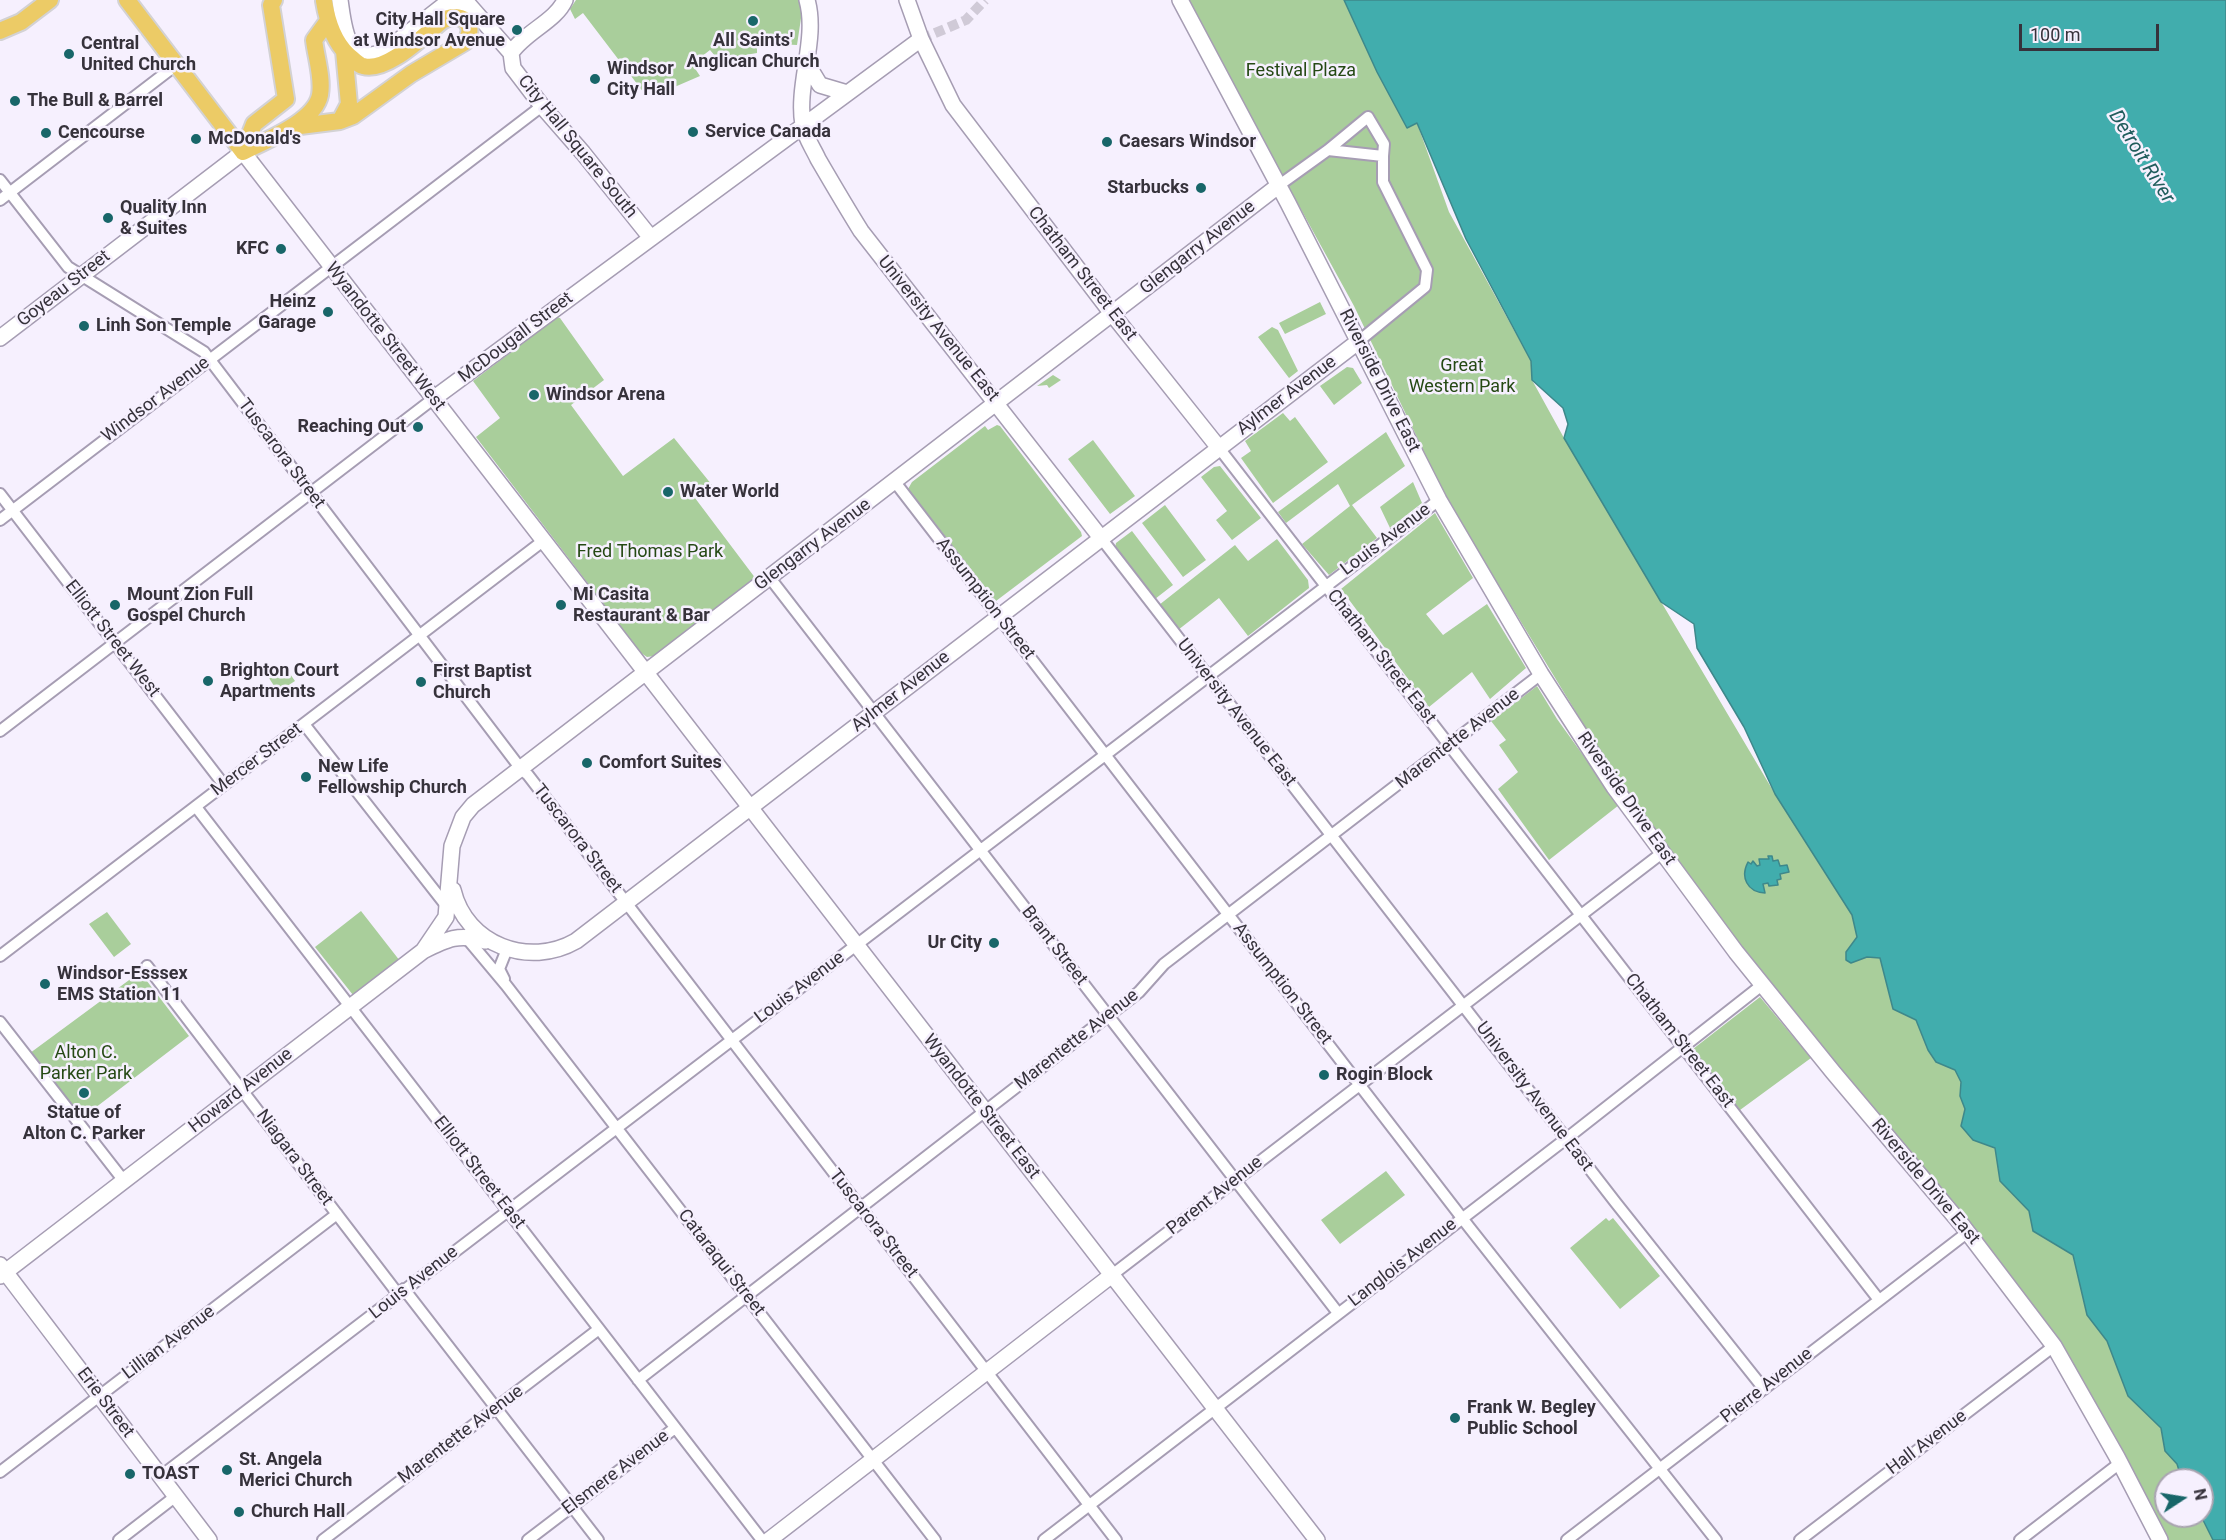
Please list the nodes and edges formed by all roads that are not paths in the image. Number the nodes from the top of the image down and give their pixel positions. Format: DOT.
graph roads {
  1 [pos="50,0"];
  2 [pos="127,0"];
  3 [pos="274,0"];
  4 [pos="339,0"];
  5 [pos="565,0"];
  6 [pos="807,0"];
  7 [pos="907,0"];
  8 [pos="1180,0"];
  9 [pos="324,1"];
  10 [pos="21,22"];
  11 [pos="327,22"];
  12 [pos="0,31"];
  13 [pos="921,39"];
  14 [pos="0,45"];
  15 [pos="344,51"];
  16 [pos="511,53"];
  17 [pos="806,62"];
  18 [pos="176,65"];
  19 [pos="847,93"];
  20 [pos="542,106"];
  21 [pos="340,121"];
  22 [pos="803,126"];
  23 [pos="292,127"];
  24 [pos="1328,150"];
  25 [pos="243,152"];
  26 [pos="1383,156"];
  27 [pos="0,180"];
  28 [pos="1278,186"];
  29 [pos="10,193"];
  30 [pos="0,200"];
  31 [pos="651,238"];
  32 [pos="331,267"];
  33 [pos="81,276"];
  34 [pos="1113,315"];
  35 [pos="0,338"];
  36 [pos="1359,341"];
  37 [pos="209,360"];
  38 [pos="433,399"];
  39 [pos="997,403"];
  40 [pos="1219,448"];
  41 [pos="895,482"];
  42 [pos="311,493"];
  43 [pos="0,494"];
  44 [pos="1439,500"];
  45 [pos="12,510"];
  46 [pos="0,520"];
  47 [pos="1101,538"];
  48 [pos="543,541"];
  49 [pos="770,578"];
  50 [pos="1326,586"];
  51 [pos="999,616"];
  52 [pos="419,636"];
  53 [pos="115,643"];
  54 [pos="645,674"];
  55 [pos="1541,674"];
  56 [pos="1207,676"];
  57 [pos="873,713"];
  58 [pos="304,724"];
  59 [pos="0,731"];
  60 [pos="1450,746"];
  61 [pos="1106,754"];
  62 [pos="521,769"];
  63 [pos="224,785"];
  64 [pos="196,807"];
  65 [pos="749,808"];
  66 [pos="1332,836"];
  67 [pos="980,850"];
  68 [pos="1662,853"];
  69 [pos="450,878"];
  70 [pos="626,902"];
  71 [pos="448,908"];
  72 [pos="1229,915"];
  73 [pos="1581,915"];
  74 [pos="465,936"];
  75 [pos="856,945"];
  76 [pos="500,946"];
  77 [pos="423,951"];
  78 [pos="0,956"];
  79 [pos="147,966"];
  80 [pos="506,985"];
  81 [pos="1762,985"];
  82 [pos="1464,1004"];
  83 [pos="350,1007"];
  84 [pos="1108,1016"];
  85 [pos="0,1022"];
  86 [pos="731,1040"];
  87 [pos="1683,1047"];
  88 [pos="1360,1084"];
  89 [pos="242,1090"];
  90 [pos="985,1112"];
  91 [pos="616,1127"];
  92 [pos="1566,1139"];
  93 [pos="1235,1180"];
  94 [pos="124,1181"];
  95 [pos="861,1208"];
  96 [pos="507,1210"];
  97 [pos="337,1214"];
  98 [pos="1462,1217"];
  99 [pos="1968,1232"];
  100 [pos="2,1271"];
  101 [pos="1112,1275"];
  102 [pos="401,1291"];
  103 [pos="747,1296"];
  104 [pos="1879,1300"];
  105 [pos="1338,1313"];
  106 [pos="599,1329"];
  107 [pos="2054,1346"];
  108 [pos="987,1372"];
  109 [pos="638,1380"];
  110 [pos="1764,1389"];
  111 [pos="100,1396"];
  112 [pos="1214,1407"];
  113 [pos="496,1408"];
  114 [pos="675,1428"];
  115 [pos="873,1460"];
  116 [pos="2120,1463"];
  117 [pos="1660,1469"];
  118 [pos="0,1472"];
  119 [pos="161,1476"];
  120 [pos="176,1496"];
  121 [pos="1089,1505"];
  122 [pos="572,1506"];
  123 [pos="1314,1539"];
  124 [pos="119,1540"];
  125 [pos="210,1540"];
  126 [pos="323,1540"];
  127 [pos="528,1540"];
  128 [pos="598,1540"];
  129 [pos="762,1540"];
  130 [pos="769,1540"];
  131 [pos="935,1540"];
  132 [pos="1044,1540"];
  133 [pos="1116,1540"];
  134 [pos="1567,1540"];
  135 [pos="1716,1540"];
  136 [pos="1800,1540"];
  137 [pos="2020,1540"];
  138 [pos="2160,1540"];
  1 -- 10 [label="main road"];
  2 -- 18 [label="main road, Wyandotte Street West"];
  3 -- 25 [label="main road"];
  4 -- 16 [label="main road, City Hall Square South"];
  5 -- 16 [label="main road"];
  6 -- 17 [label="main road, University Avenue East"];
  7 -- 13 [label="main road, Chatham Street East"];
  8 -- 28 [label="main road, Riverside Drive East"];
  9 -- 11 [label="main road"];
  10 -- 12 [label="main road"];
  10 -- 14 [label="main road"];
  11 -- 15 [label="main road"];
  11 -- 23 [label="main road"];
  13 -- 19 [label="main road, McDougall Street"];
  13 -- 34 [label="main road, Chatham Street East"];
  15 -- 21 [label="main road"];
  15 -- 21 [label="main road"];
  16 -- 20 [label="main road, City Hall Square South"];
  17 -- 19 [label="main road"];
  17 -- 22 [label="main road, University Avenue East"];
  18 -- 25 [label="main road, Wyandotte Street West"];
  18 -- 29 [label="street"];
  19 -- 22 [label="main road, McDougall Street"];
  20 -- 31 [label="main road, City Hall Square South"];
  20 -- 32 [label="street, Windsor Avenue"];
  21 -- 23 [label="main road"];
  22 -- 31 [label="main road, McDougall Street"];
  22 -- 39 [label="main road, University Avenue East"];
  23 -- 25 [label="main road"];
  24 -- 26 [label="street"];
  24 -- 26 [label="street"];
  24 -- 28 [label="street"];
  25 -- 32 [label="main road, Wyandotte Street West"];
  25 -- 33 [label="main road, Goyeau Street"];
  26 -- 36 [label="street"];
  27 -- 29 [label="street, Tuscarora Street"];
  28 -- 34 [label="main road, Glengarry Avenue"];
  28 -- 36 [label="main road, Riverside Drive East"];
  29 -- 30 [label="street"];
  29 -- 33 [label="street, Tuscarora Street"];
  31 -- 38 [label="main road, McDougall Street"];
  32 -- 37 [label="street, Windsor Avenue"];
  32 -- 38 [label="main road, Wyandotte Street West"];
  33 -- 35 [label="main road, Goyeau Street"];
  33 -- 37 [label="street, Tuscarora Street"];
  34 -- 39 [label="main road, Glengarry Avenue"];
  34 -- 40 [label="main road, Chatham Street East"];
  36 -- 40 [label="main road, Aylmer Avenue"];
  36 -- 44 [label="main road, Riverside Drive East"];
  37 -- 42 [label="street, Tuscarora Street"];
  37 -- 45 [label="street, Windsor Avenue"];
  38 -- 42 [label="street, McDougall Street"];
  38 -- 48 [label="main road, Wyandotte Street West"];
  39 -- 41 [label="main road, Glengarry Avenue"];
  39 -- 47 [label="main road, University Avenue East"];
  40 -- 47 [label="main road, Aylmer Avenue"];
  40 -- 50 [label="street, Chatham Street East"];
  41 -- 49 [label="main road, Glengarry Avenue"];
  41 -- 51 [label="street, Assumption Street"];
  42 -- 52 [label="street, Tuscarora Street"];
  42 -- 53 [label="street, McDougall Street"];
  43 -- 45 [label="street, Elliott Street West"];
  44 -- 50 [label="street, Louis Avenue"];
  44 -- 55 [label="main road, Riverside Drive East"];
  45 -- 46 [label="street, Windsor Avenue"];
  45 -- 53 [label="street, Elliott Street West"];
  47 -- 51 [label="main road, Aylmer Avenue"];
  47 -- 56 [label="street, University Avenue East"];
  48 -- 52 [label="street, Mercer Street"];
  48 -- 54 [label="main road, Wyandotte Street West"];
  49 -- 54 [label="main road, Glengarry Avenue"];
  49 -- 57 [label="street, Brant Street"];
  50 -- 56 [label="street, Louis Avenue"];
  50 -- 60 [label="street, Chatham Street East"];
  51 -- 57 [label="main road, Aylmer Avenue"];
  51 -- 61 [label="street, Assumption Street"];
  52 -- 58 [label="street, Mercer Street"];
  52 -- 62 [label="street, Tuscarora Street"];
  53 -- 59 [label="street, McDougall Street"];
  53 -- 63 [label="street, Elliott Street West"];
  54 -- 62 [label="main road, Glengarry Avenue"];
  54 -- 65 [label="main road, Wyandotte Street East"];
  55 -- 60 [label="street, Marentette Avenue"];
  55 -- 68 [label="main road, Riverside Drive East"];
  56 -- 61 [label="street, Louis Avenue"];
  56 -- 66 [label="street, University Avenue East"];
  57 -- 65 [label="main road, Aylmer Avenue"];
  57 -- 67 [label="street, Brant Street"];
  58 -- 63 [label="street, Mercer Street"];
  58 -- 71 [label="street"];
  60 -- 66 [label="street, Marentette Avenue"];
  60 -- 73 [label="street, Chatham Street East"];
  61 -- 67 [label="street, Louis Avenue"];
  61 -- 72 [label="street, Assumption Street"];
  62 -- 69 [label="main road, Glengarry Avenue"];
  62 -- 70 [label="street, Tuscarora Street"];
  63 -- 64 [label="street, Mercer Street"];
  64 -- 78 [label="street, Mercer Street"];
  64 -- 83 [label="street, Elliott Street East"];
  65 -- 70 [label="main road, Aylmer Avenue"];
  65 -- 75 [label="main road, Wyandotte Street East"];
  66 -- 72 [label="street, Marentette Avenue"];
  66 -- 82 [label="street, University Avenue East"];
  67 -- 75 [label="street, Louis Avenue"];
  67 -- 84 [label="street, Brant Street"];
  68 -- 73 [label="street, Parent Avenue"];
  68 -- 81 [label="main road, Riverside Drive East"];
  69 -- 71 [label="main road, Glengarry Avenue"];
  69 -- 76 [label="main road"];
  70 -- 76 [label="main road, Aylmer Avenue"];
  70 -- 86 [label="street, Tuscarora Street"];
  71 -- 77 [label="main road, Glengarry Avenue"];
  72 -- 84 [label="street, Marentette Avenue"];
  72 -- 88 [label="street, Assumption Street"];
  73 -- 82 [label="street, Parent Avenue"];
  73 -- 87 [label="street, Chatham Street East"];
  74 -- 76 [label="main road"];
  74 -- 77 [label="main road, Howard Avenue"];
  74 -- 80 [label="street, Cataraqui Street"];
  75 -- 86 [label="street, Louis Avenue"];
  75 -- 90 [label="main road, Wyandotte Street East"];
  76 -- 80 [label="street"];
  77 -- 83 [label="main road, Howard Avenue"];
  79 -- 89 [label="street, Niagara Street"];
  80 -- 91 [label="street, Cataraqui Street"];
  81 -- 87 [label="street, Langlois Avenue"];
  81 -- 99 [label="main road, Riverside Drive East"];
  82 -- 88 [label="street, Parent Avenue"];
  82 -- 92 [label="street, University Avenue East"];
  83 -- 89 [label="main road, Howard Avenue"];
  83 -- 96 [label="street, Elliott Street East"];
  84 -- 90 [label="street, Marentette Avenue"];
  84 -- 93 [label="street, Brant Street"];
  85 -- 94 [label="street"];
  86 -- 91 [label="street, Louis Avenue"];
  86 -- 95 [label="street, Tuscarora Street"];
  87 -- 92 [label="street, Langlois Avenue"];
  87 -- 104 [label="street, Chatham Street East"];
  88 -- 93 [label="street, Parent Avenue"];
  88 -- 98 [label="street, Assumption Street"];
  89 -- 94 [label="main road, Howard Avenue"];
  89 -- 97 [label="street, Niagara Street"];
  90 -- 95 [label="street, Marentette Avenue"];
  90 -- 101 [label="main road, Wyandotte Street East"];
  91 -- 96 [label="street, Louis Avenue"];
  91 -- 103 [label="street, Cataraqui Street"];
  92 -- 98 [label="street, Langlois Avenue"];
  92 -- 110 [label="street, University Avenue East"];
  93 -- 101 [label="street, Parent Avenue"];
  93 -- 105 [label="street, Brant Street"];
  94 -- 100 [label="main road, Howard Avenue"];
  95 -- 103 [label="street, Marentette Avenue"];
  95 -- 108 [label="street, Tuscarora Street"];
  96 -- 102 [label="street, Louis Avenue"];
  96 -- 106 [label="street, Elliott Street East"];
  97 -- 102 [label="street, Niagara Street"];
  97 -- 111 [label="street, Lillian Avenue"];
  98 -- 105 [label="street, Langlois Avenue"];
  98 -- 117 [label="street, Assumption Street"];
  99 -- 104 [label="street, Pierre Avenue"];
  99 -- 107 [label="main road, Riverside Drive East"];
  100 -- 111 [label="main road, Erie Street"];
  101 -- 108 [label="main road, Parent Avenue"];
  101 -- 112 [label="main road, Wyandotte Street East"];
  102 -- 113 [label="street, Niagara Street"];
  102 -- 119 [label="street, Louis Avenue"];
  103 -- 109 [label="street, Marentette Avenue"];
  103 -- 115 [label="street, Cataraqui Street"];
  104 -- 110 [label="street, Pierre Avenue"];
  105 -- 112 [label="street, Langlois Avenue"];
  106 -- 109 [label="street, Elliott Street East"];
  106 -- 113 [label="street, Marentette Avenue"];
  107 -- 116 [label="main road, Riverside Drive East"];
  107 -- 136 [label="street, Hall Avenue"];
  108 -- 115 [label="main road, Parent Avenue"];
  108 -- 121 [label="street, Tuscarora Street"];
  109 -- 114 [label="street, Elliott Street East"];
  110 -- 117 [label="street, Pierre Avenue"];
  111 -- 118 [label="street, Lillian Avenue"];
  111 -- 119 [label="main road, Erie Street"];
  112 -- 121 [label="street, Langlois Avenue"];
  112 -- 123 [label="main road, Wyandotte Street East"];
  113 -- 122 [label="street, Niagara Street"];
  113 -- 126 [label="street, Marentette Avenue"];
  114 -- 122 [label="street, Elsmere Avenue"];
  114 -- 129 [label="street, Elliott Street East"];
  115 -- 130 [label="main road, Parent Avenue"];
  115 -- 131 [label="street, Cataraqui Street"];
  116 -- 137 [label="street"];
  116 -- 138 [label="main road, Riverside Drive East"];
  117 -- 134 [label="street, Pierre Avenue"];
  117 -- 135 [label="street, Assumption Street"];
  119 -- 120 [label="main road, Erie Street"];
  120 -- 124 [label="street"];
  120 -- 125 [label="main road, Erie Street"];
  121 -- 132 [label="street, Langlois Avenue"];
  121 -- 133 [label="street, Tuscarora Street"];
  122 -- 127 [label="street, Elsmere Avenue"];
  122 -- 128 [label="street, Niagara Street"];
}
